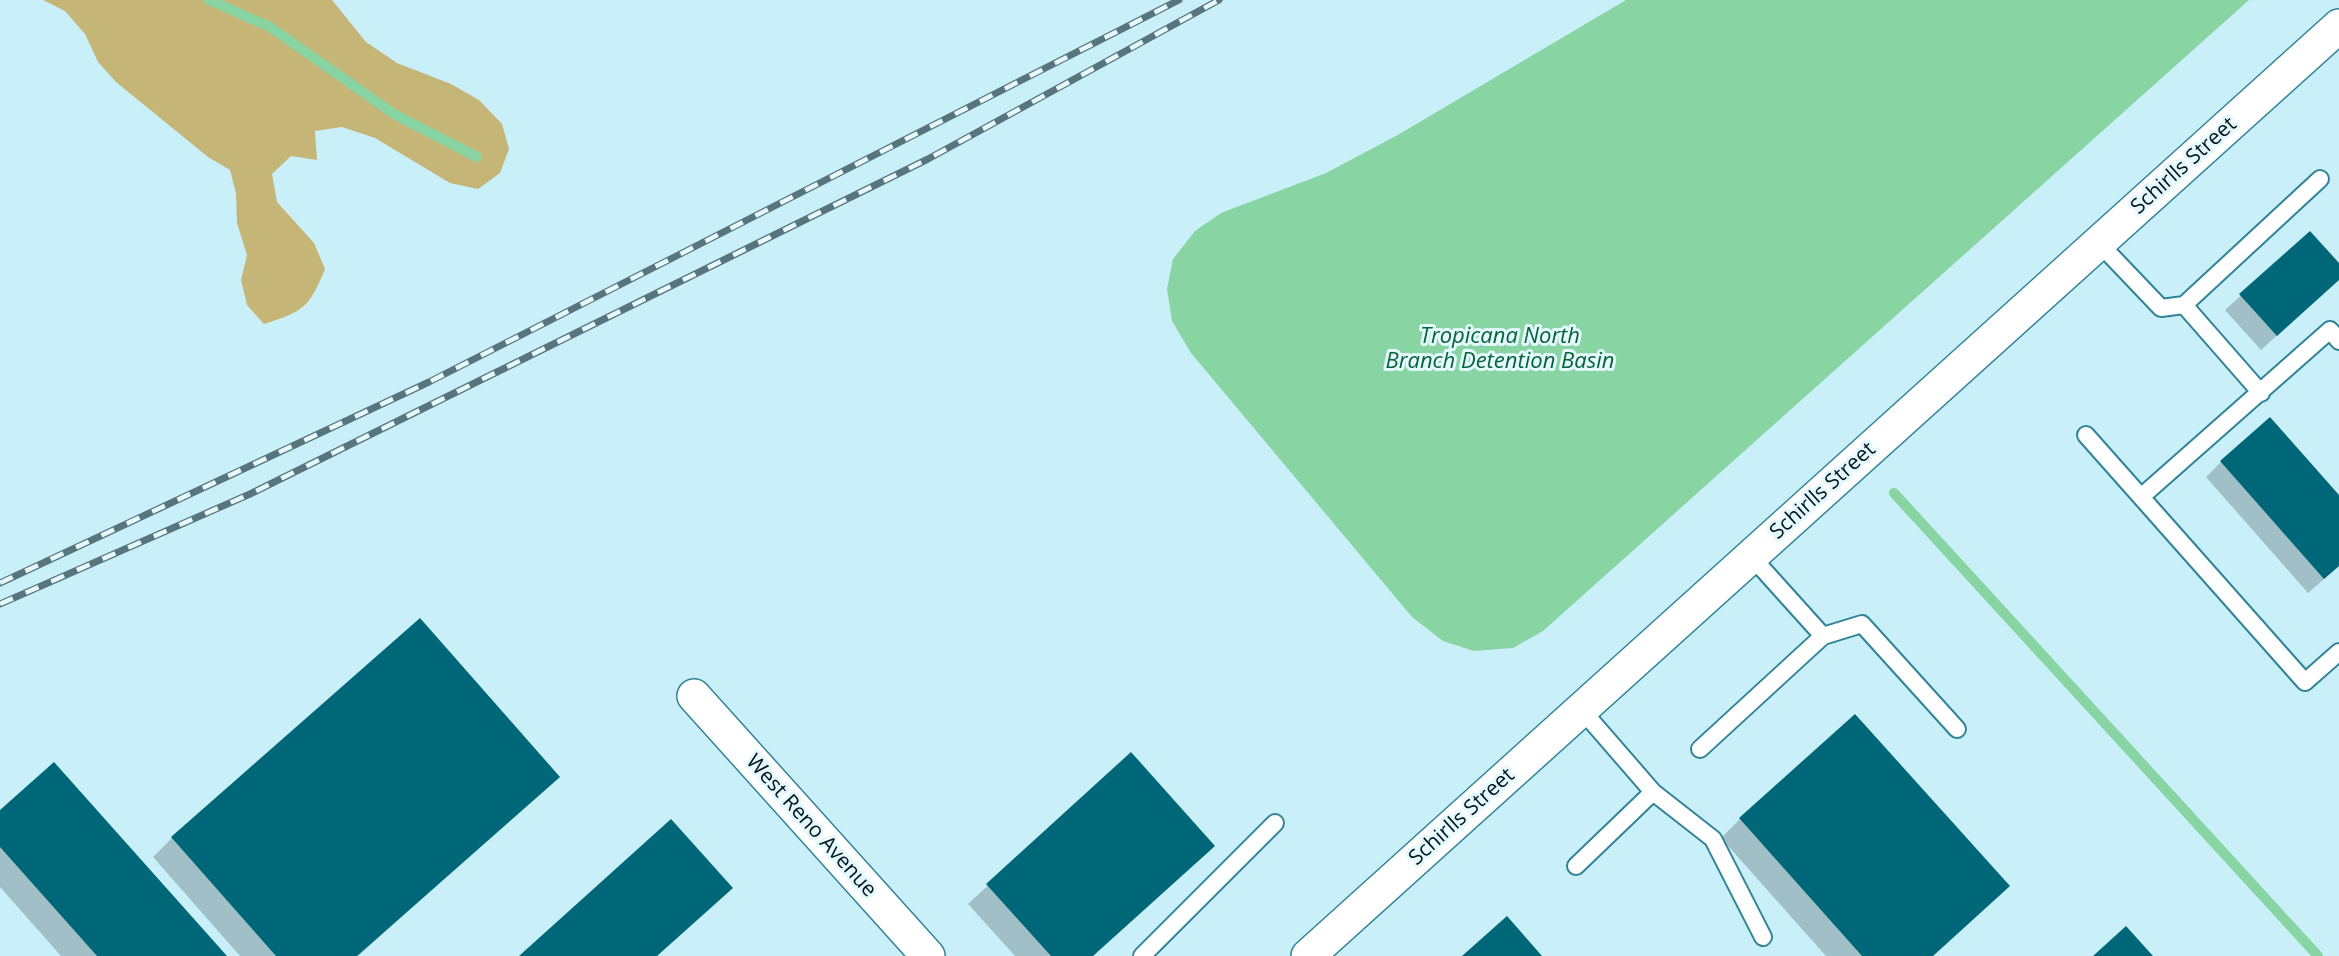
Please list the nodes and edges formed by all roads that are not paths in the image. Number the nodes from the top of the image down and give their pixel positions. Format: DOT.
graph roads {
  1 [pos="2339,26"];
  2 [pos="2319,179"];
  3 [pos="2099,243"];
  4 [pos="2184,306"];
  5 [pos="2339,340"];
  6 [pos="2261,393"];
  7 [pos="2086,435"];
  8 [pos="2141,497"];
  9 [pos="1751,556"];
  10 [pos="1822,636"];
  11 [pos="2339,651"];
  12 [pos="694,696"];
  13 [pos="1581,709"];
  14 [pos="1957,729"];
  15 [pos="1700,749"];
  16 [pos="1653,792"];
  17 [pos="1275,823"];
  18 [pos="1576,866"];
  19 [pos="1763,937"];
  20 [pos="928,956"];
  21 [pos="1142,956"];
  22 [pos="1308,956"];
  1 -- 3 [label="street, Schirlls Street"];
  2 -- 4 [label="lane"];
  3 -- 4 [label="lane"];
  3 -- 9 [label="street, Schirlls Street"];
  4 -- 6 [label="lane"];
  5 -- 6 [label="lane"];
  6 -- 8 [label="lane"];
  7 -- 8 [label="lane"];
  8 -- 11 [label="lane"];
  9 -- 10 [label="lane"];
  9 -- 13 [label="street, Schirlls Street"];
  10 -- 14 [label="lane"];
  10 -- 15 [label="lane"];
  12 -- 20 [label="street, West Reno Avenue"];
  13 -- 16 [label="lane"];
  13 -- 22 [label="street, Schirlls Street"];
  16 -- 18 [label="lane"];
  16 -- 19 [label="lane"];
  17 -- 21 [label="lane"];
}
